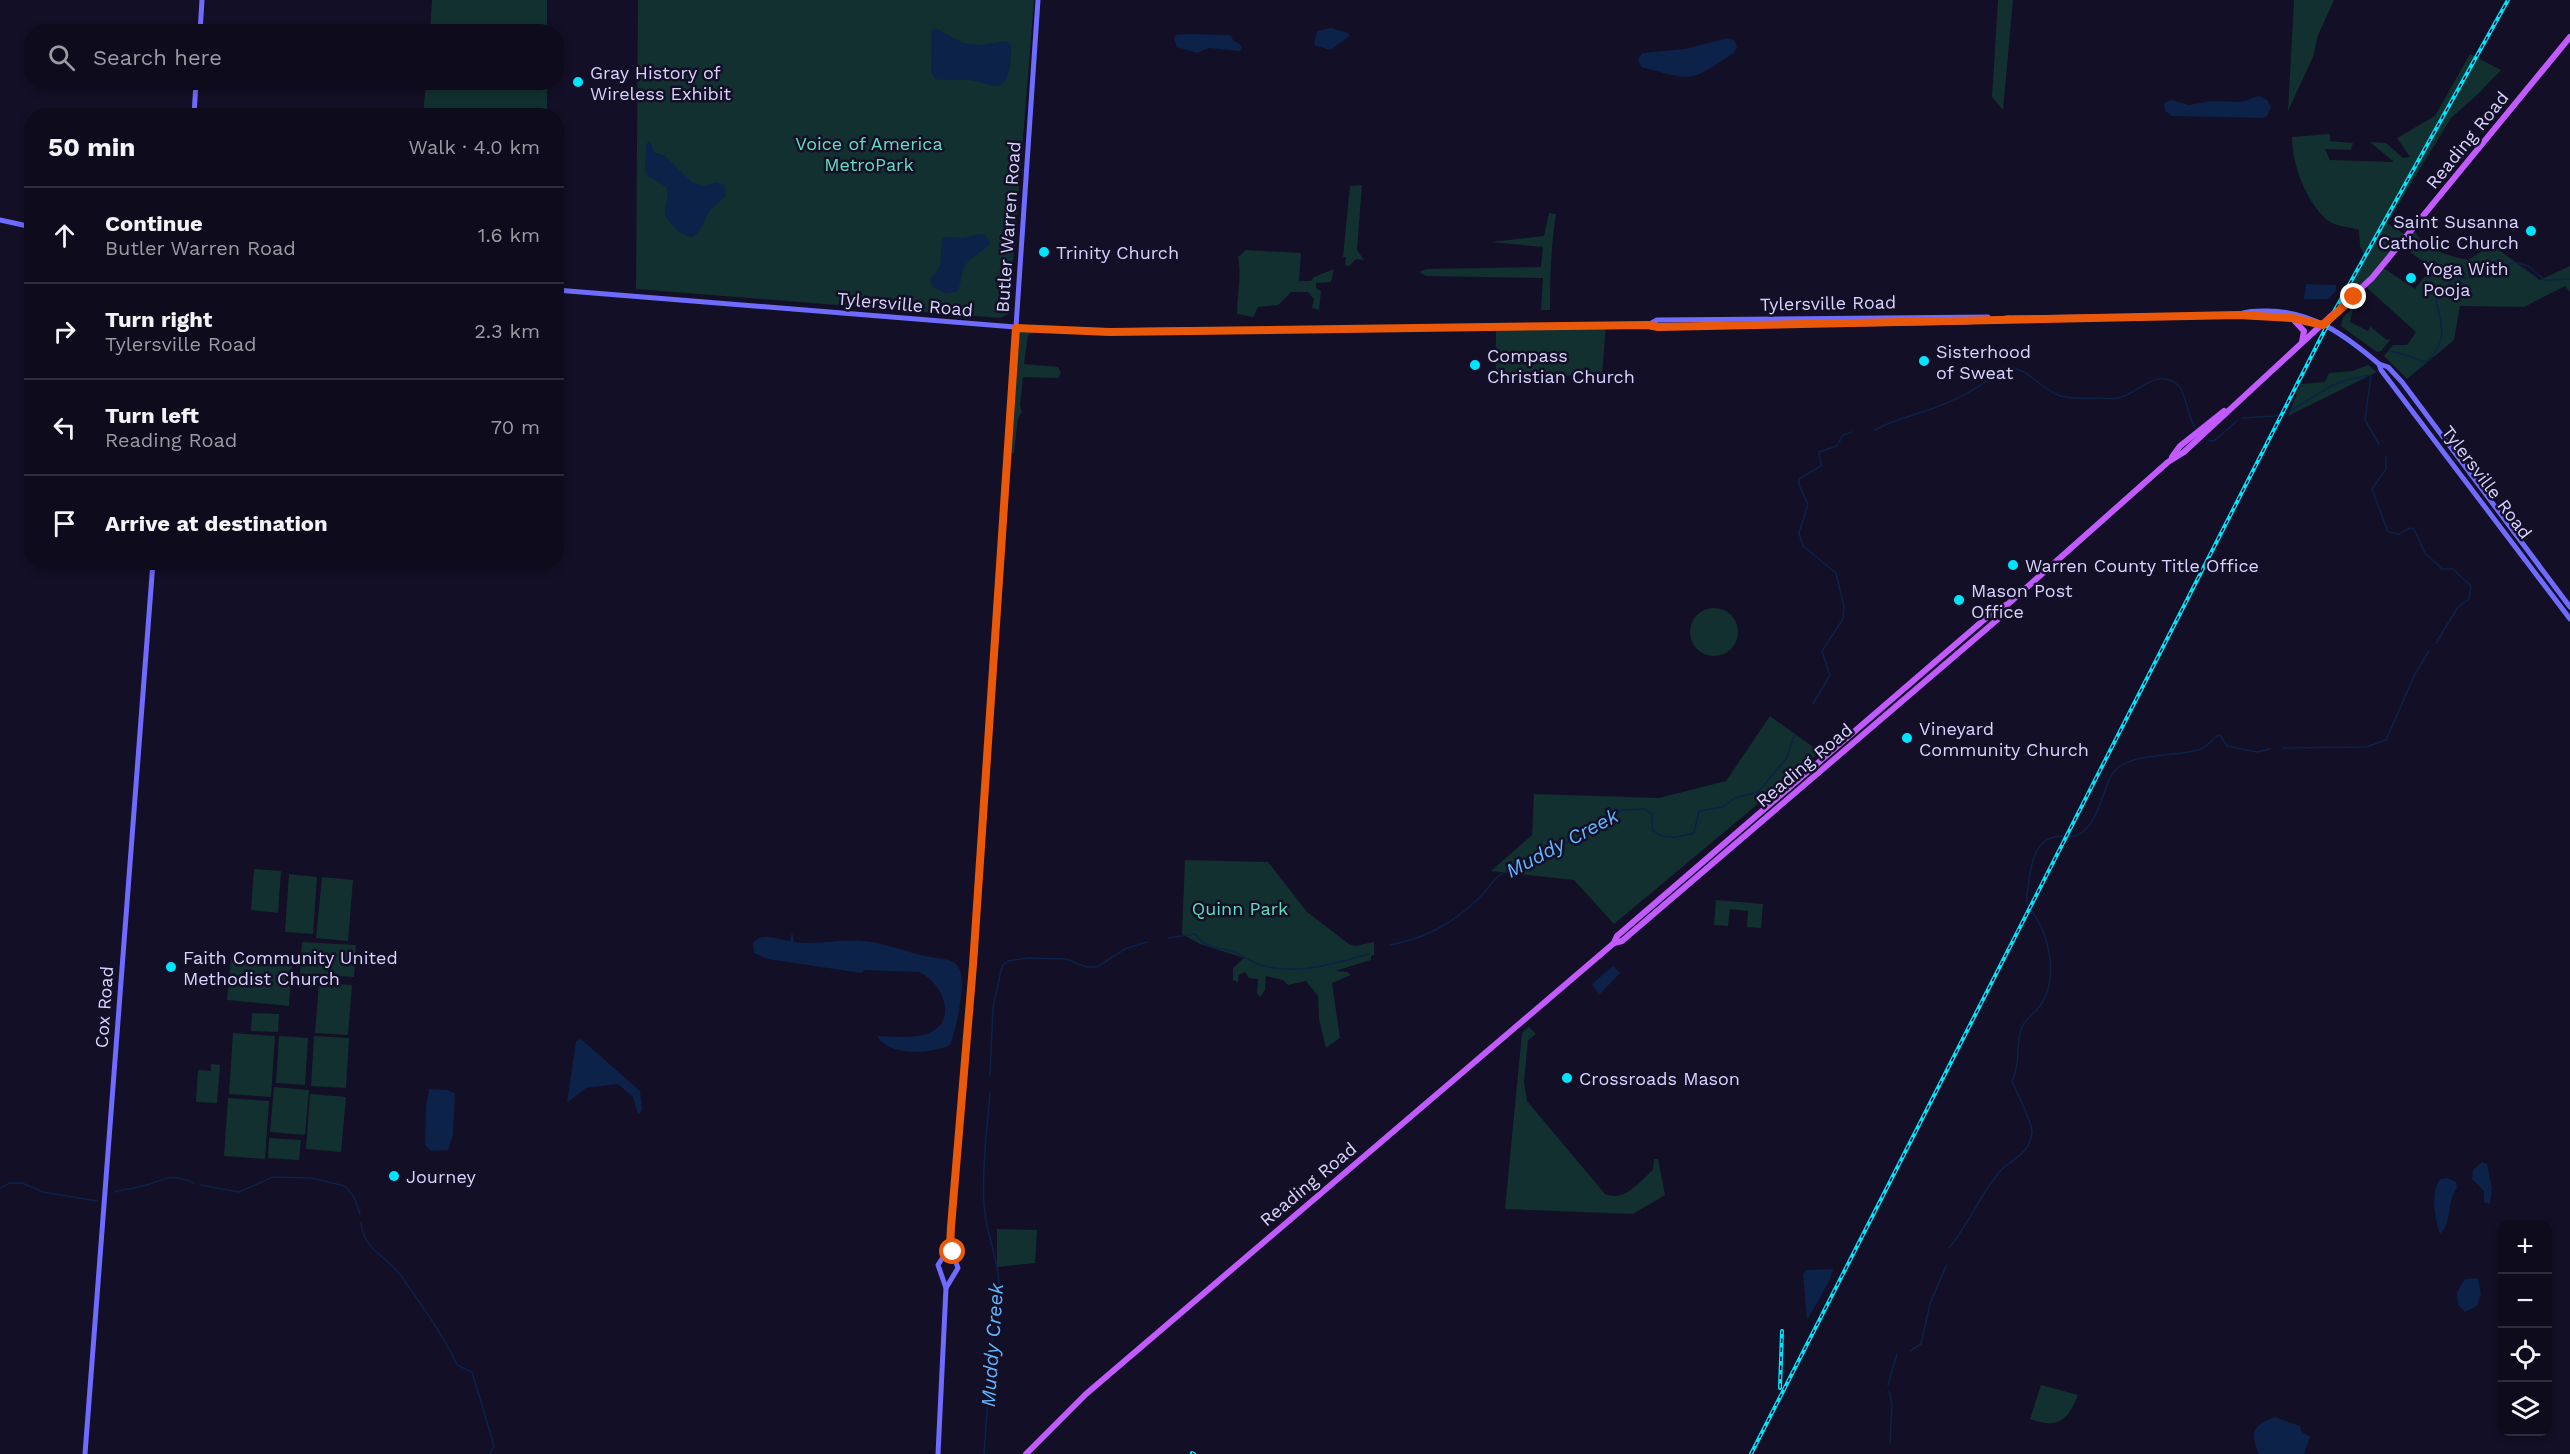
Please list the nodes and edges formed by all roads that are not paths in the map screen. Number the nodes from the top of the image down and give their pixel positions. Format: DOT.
graph roads {
  1 [pos="202,0"];
  2 [pos="1038,0"];
  3 [pos="200,24"];
  4 [pos="2570,37"];
  5 [pos="196,90"];
  6 [pos="194,108"];
  7 [pos="0,220"];
  8 [pos="24,225"];
  9 [pos="564,291"];
  10 [pos="2238,315"];
  11 [pos="2292,318"];
  12 [pos="2323,325"];
  13 [pos="1016,328"];
  14 [pos="2301,344"];
  15 [pos="2379,364"];
  16 [pos="152,570"];
  17 [pos="2570,607"];
  18 [pos="2570,619"];
  19 [pos="950,1246"];
  20 [pos="944,1258"];
  21 [pos="955,1259"];
  22 [pos="941,1275"];
  23 [pos="951,1276"];
  24 [pos="946,1288"];
  25 [pos="85,1454"];
  26 [pos="938,1454"];
  27 [pos="1026,1454"];
  1 -- 3 [label="main road"];
  2 -- 13 [label="main road, Butler Warren Road"];
  4 -- 12 [label="main road, Reading Road"];
  5 -- 6 [label="main road"];
  7 -- 8 [label="main road"];
  9 -- 13 [label="main road, Tylersville Road"];
  10 -- 11 [label="main road, Tylersville Road"];
  10 -- 12 [label="main road, Tylersville Road"];
  10 -- 13 [label="main road, Tylersville Road"];
  11 -- 12 [label="main road, Tylersville Road"];
  11 -- 14 [label="main road"];
  12 -- 14 [label="main road, Reading Road"];
  12 -- 15 [label="main road, Tylersville Road"];
  13 -- 19 [label="main road, Butler Warren Road"];
  14 -- 27 [label="main road, Reading Road"];
  15 -- 17 [label="main road, Tylersville Road"];
  15 -- 18 [label="main road, Tylersville Road"];
  16 -- 25 [label="main road, Cox Road"];
  19 -- 20 [label="main road, Butler Warren Road"];
  19 -- 21 [label="main road, Butler Warren Road"];
  20 -- 21 [label="main road"];
  20 -- 22 [label="main road, Butler Warren Road"];
  21 -- 23 [label="main road"];
  22 -- 23 [label="main road"];
  22 -- 24 [label="main road"];
  23 -- 24 [label="main road"];
  24 -- 26 [label="main road"];
}
